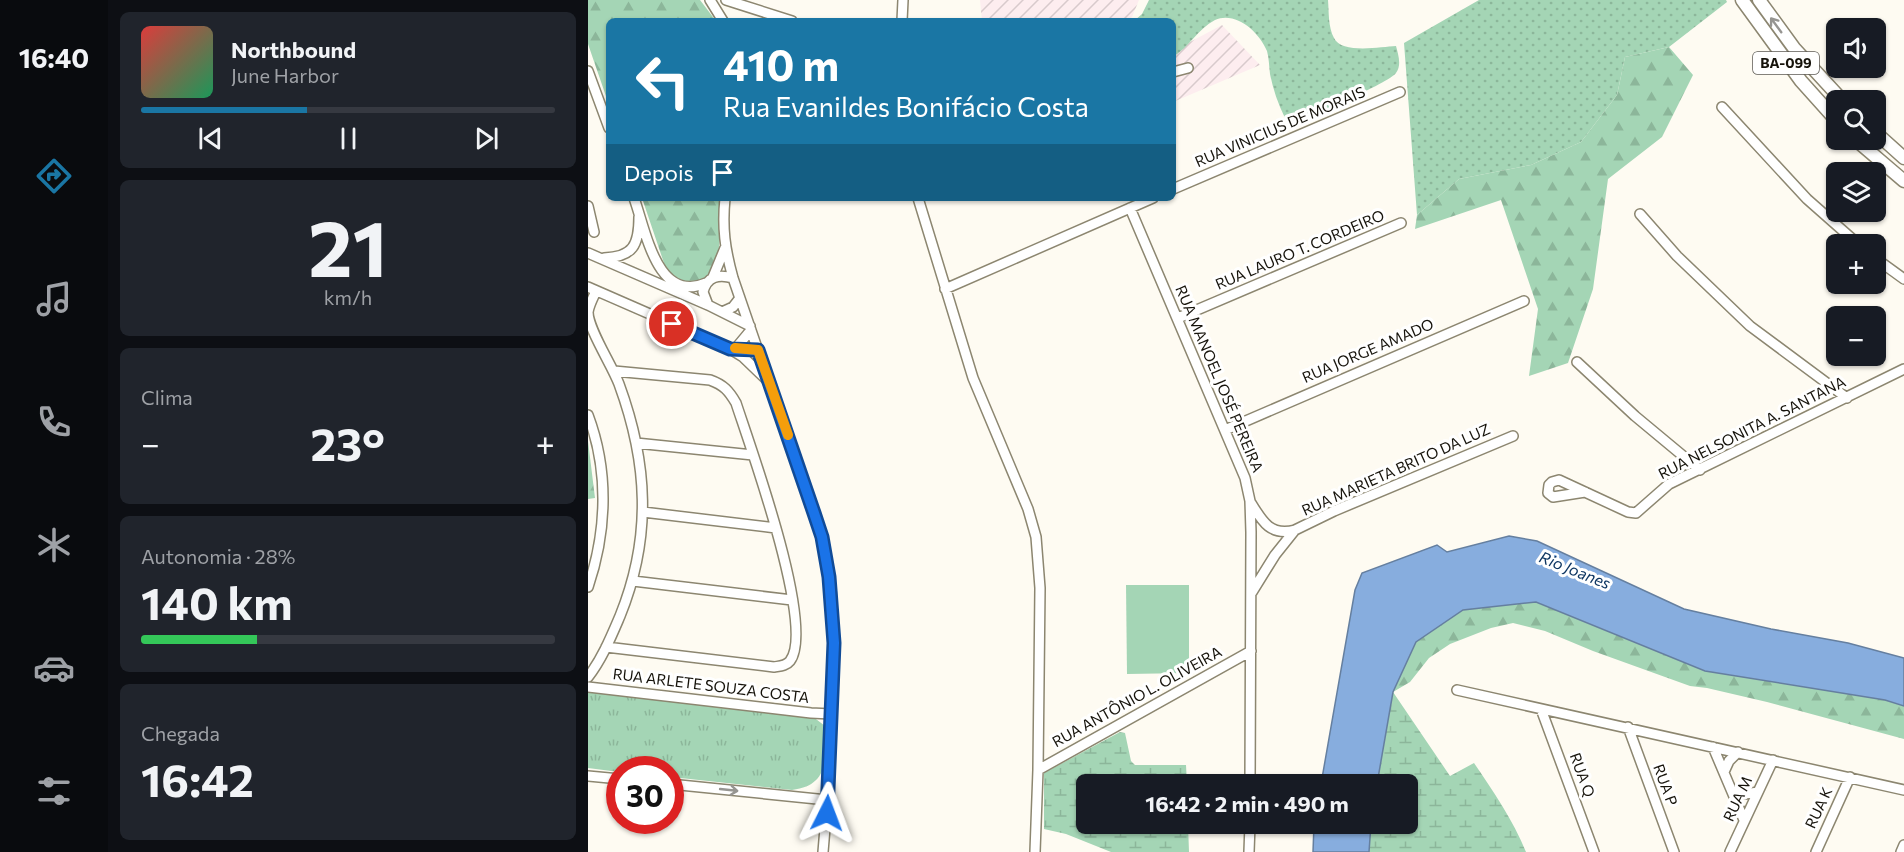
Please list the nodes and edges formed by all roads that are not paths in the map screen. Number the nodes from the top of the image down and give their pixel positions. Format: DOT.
graph roads {
  1 [pos="710,0"];
  2 [pos="726,0"];
  3 [pos="903,0"];
  4 [pos="1742,0"];
  5 [pos="1759,0"];
  6 [pos="721,18"];
  7 [pos="783,18"];
  8 [pos="903,18"];
  9 [pos="1188,68"];
  10 [pos="588,70"];
  11 [pos="1176,71"];
  12 [pos="1833,90"];
  13 [pos="1400,92"];
  14 [pos="1722,107"];
  15 [pos="1826,109"];
  16 [pos="606,120"];
  17 [pos="1886,142"];
  18 [pos="1868,150"];
  19 [pos="1904,158"];
  20 [pos="1904,181"];
  21 [pos="1176,188"];
  22 [pos="635,201"];
  23 [pos="725,201"];
  24 [pos="919,201"];
  25 [pos="1146,201"];
  26 [pos="588,206"];
  27 [pos="1130,208"];
  28 [pos="638,209"];
  29 [pos="1640,214"];
  30 [pos="1401,223"];
  31 [pos="594,232"];
  32 [pos="1847,234"];
  33 [pos="725,248"];
  34 [pos="630,250"];
  35 [pos="588,253"];
  36 [pos="655,255"];
  37 [pos="598,258"];
  38 [pos="1886,266"];
  39 [pos="629,271"];
  40 [pos="641,275"];
  41 [pos="733,278"];
  42 [pos="1904,279"];
  43 [pos="710,280"];
  44 [pos="592,289"];
  45 [pos="945,290"];
  46 [pos="740,298"];
  47 [pos="1524,301"];
  48 [pos="708,305"];
  49 [pos="722,312"];
  50 [pos="1178,318"];
  51 [pos="750,328"];
  52 [pos="733,348"];
  53 [pos="760,354"];
  54 [pos="743,357"];
  55 [pos="1577,362"];
  56 [pos="1904,369"];
  57 [pos="614,371"];
  58 [pos="770,384"];
  59 [pos="1847,398"];
  60 [pos="588,415"];
  61 [pos="1225,430"];
  62 [pos="1513,436"];
  63 [pos="636,443"];
  64 [pos="753,455"];
  65 [pos="1700,470"];
  66 [pos="1585,492"];
  67 [pos="1250,501"];
  68 [pos="643,512"];
  69 [pos="776,528"];
  70 [pos="1295,530"];
  71 [pos="633,581"];
  72 [pos="588,587"];
  73 [pos="1251,594"];
  74 [pos="792,600"];
  75 [pos="606,647"];
  76 [pos="1251,651"];
  77 [pos="588,677"];
  78 [pos="588,687"];
  79 [pos="1457,690"];
  80 [pos="1541,709"];
  81 [pos="831,714"];
  82 [pos="1628,728"];
  83 [pos="1713,747"];
  84 [pos="1738,752"];
  85 [pos="1773,760"];
  86 [pos="1724,772"];
  87 [pos="1038,773"];
  88 [pos="1250,774"];
  89 [pos="588,776"];
  90 [pos="1851,777"];
  91 [pos="606,778"];
  92 [pos="684,785"];
  93 [pos="1731,790"];
  94 [pos="1904,790"];
  95 [pos="1758,792"];
  96 [pos="827,800"];
  97 [pos="1744,820"];
  98 [pos="1250,834"];
  99 [pos="1904,845"];
  100 [pos="823,852"];
  101 [pos="1035,852"];
  102 [pos="1249,852"];
  103 [pos="1594,852"];
  104 [pos="1674,852"];
  105 [pos="1730,852"];
  106 [pos="1816,852"];
  107 [pos="1901,852"];
  1 -- 6 [label="street"];
  2 -- 7 [label="street"];
  3 -- 8 [label="street"];
  4 -- 15 [label="highway, BA-099"];
  12 -- 5 [label="highway, BA-099, one-way"];
  9 -- 11 [label="street"];
  10 -- 16 [label="street"];
  13 -- 21 [label="street, RUA VINICIUS DE MORAIS"];
  14 -- 32 [label="street"];
  17 -- 19 [label="highway"];
  18 -- 20 [label="highway"];
  22 -- 28 [label="street"];
  23 -- 33 [label="street"];
  24 -- 45 [label="street"];
  25 -- 27 [label="street"];
  26 -- 31 [label="street"];
  27 -- 45 [label="street"];
  27 -- 50 [label="street, RUA MANOEL JOSÉ PEREIRA"];
  28 -- 34 [label="street"];
  28 -- 36 [label="street"];
  29 -- 59 [label="street"];
  30 -- 50 [label="street, RUA LAURO T. CORDEIRO"];
  33 -- 41 [label="street"];
  33 -- 43 [label="street"];
  34 -- 36 [label="street"];
  34 -- 37 [label="street"];
  34 -- 39 [label="street"];
  35 -- 37 [label="street"];
  36 -- 40 [label="street"];
  36 -- 43 [label="street"];
  37 -- 39 [label="street"];
  38 -- 42 [label="street"];
  39 -- 40 [label="street"];
  40 -- 48 [label="street"];
  41 -- 43 [label="street"];
  41 -- 46 [label="street"];
  43 -- 48 [label="street"];
  44 -- 52 [label="street"];
  44 -- 57 [label="street"];
  45 -- 87 [label="street"];
  46 -- 49 [label="street"];
  46 -- 51 [label="street"];
  47 -- 61 [label="street, RUA JORGE AMADO"];
  48 -- 49 [label="street"];
  49 -- 51 [label="street"];
  50 -- 61 [label="street, RUA MANOEL JOSÉ PEREIRA"];
  51 -- 52 [label="street"];
  51 -- 53 [label="street"];
  52 -- 53 [label="street"];
  52 -- 54 [label="street"];
  53 -- 54 [label="street"];
  53 -- 58 [label="street"];
  54 -- 58 [label="street"];
  55 -- 65 [label="street"];
  56 -- 59 [label="street, RUA NELSONITA A. SANTANA"];
  57 -- 63 [label="street"];
  57 -- 64 [label="street"];
  58 -- 81 [label="street"];
  59 -- 65 [label="street, RUA NELSONITA A. SANTANA"];
  60 -- 72 [label="street"];
  61 -- 67 [label="street, RUA MANOEL JOSÉ PEREIRA"];
  62 -- 70 [label="street, RUA MARIETA BRITO DA LUZ"];
  63 -- 64 [label="street"];
  63 -- 68 [label="street"];
  64 -- 69 [label="street"];
  65 -- 66 [label="street, RUA NELSONITA A. SANTANA"];
  67 -- 70 [label="street"];
  67 -- 73 [label="street, RUA MANOEL JOSÉ PEREIRA"];
  68 -- 69 [label="street"];
  68 -- 71 [label="street"];
  69 -- 74 [label="street"];
  70 -- 73 [label="street, RUA MARIETA BRITO DA LUZ"];
  71 -- 74 [label="street"];
  71 -- 75 [label="street"];
  73 -- 76 [label="street, RUA MANOEL JOSÉ PEREIRA"];
  74 -- 75 [label="street"];
  75 -- 77 [label="street"];
  76 -- 87 [label="street, RUA ANTÔNIO L. OLIVEIRA"];
  76 -- 88 [label="street, RUA MANOEL JOSÉ PEREIRA"];
  78 -- 81 [label="street, RUA ARLETE SOUZA COSTA"];
  79 -- 80 [label="street"];
  80 -- 82 [label="street"];
  80 -- 103 [label="street, RUA Q"];
  81 -- 96 [label="street"];
  82 -- 83 [label="street"];
  82 -- 104 [label="street, RUA P"];
  83 -- 84 [label="street"];
  83 -- 86 [label="street"];
  84 -- 85 [label="street"];
  84 -- 86 [label="street"];
  85 -- 90 [label="street"];
  85 -- 95 [label="street, RUA M"];
  86 -- 93 [label="street"];
  87 -- 101 [label="street"];
  89 -- 91 [label="street"];
  90 -- 94 [label="street"];
  90 -- 106 [label="street, RUA K"];
  92 -- 96 [label="street, one-way"];
  93 -- 95 [label="street"];
  93 -- 97 [label="street"];
  95 -- 97 [label="street, RUA M"];
  96 -- 100 [label="street"];
  97 -- 105 [label="street, RUA M"];
  98 -- 102 [label="street"];
  99 -- 107 [label="street"];
}
